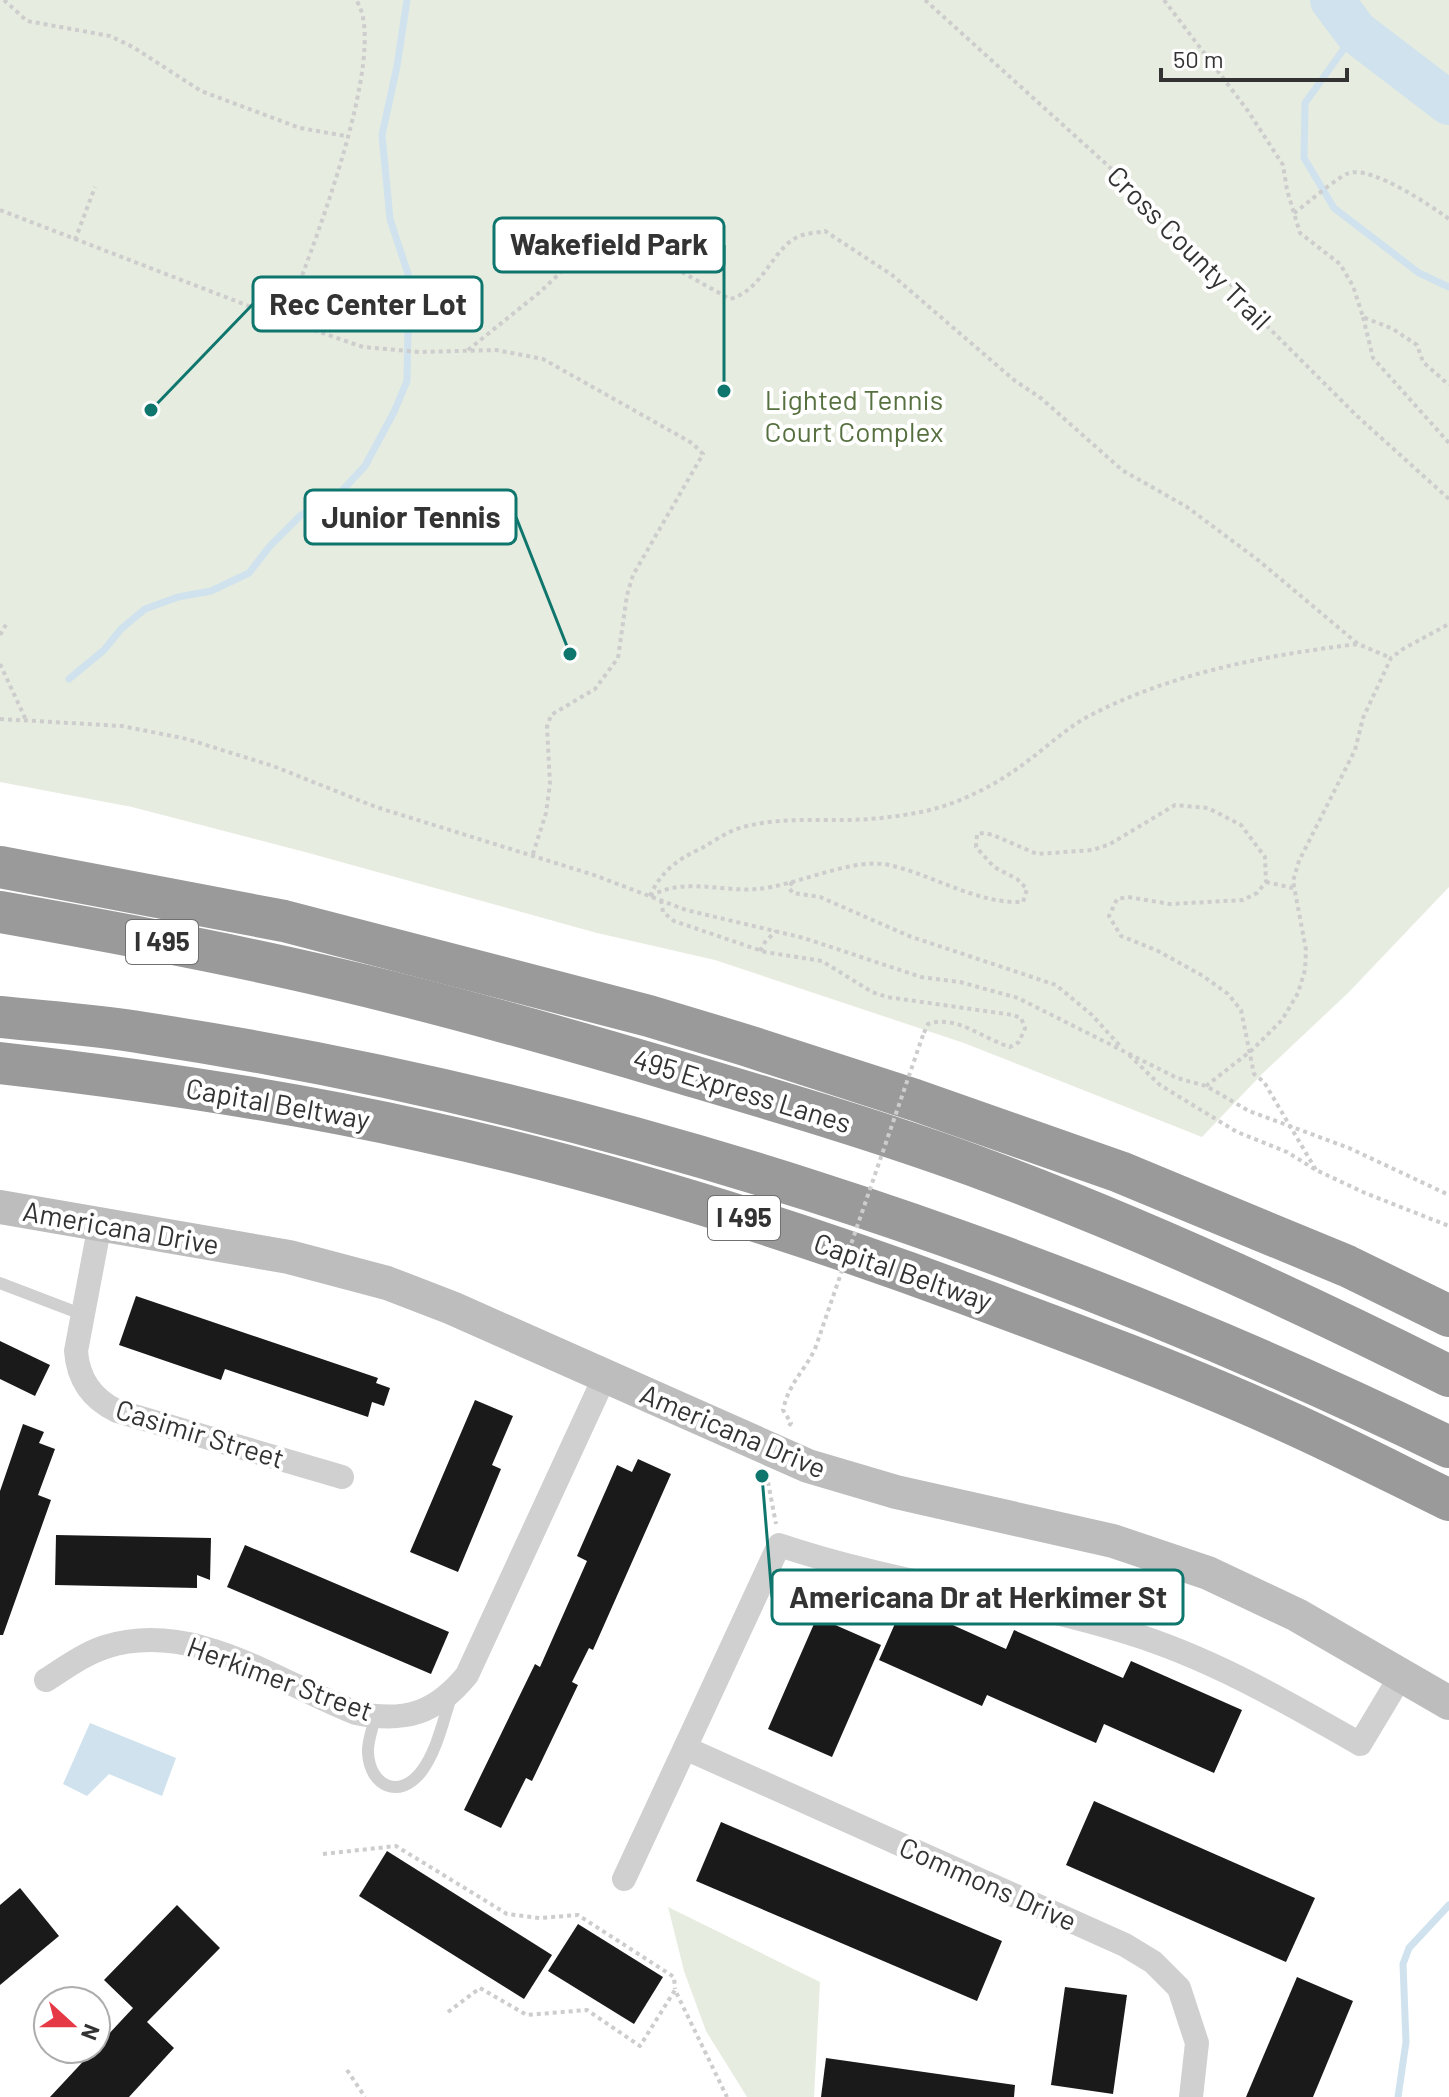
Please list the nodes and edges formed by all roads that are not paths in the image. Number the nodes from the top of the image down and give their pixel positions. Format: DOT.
graph roads {
  1 [pos="0,844"];
  2 [pos="0,867"];
  3 [pos="0,912"];
  4 [pos="284,921"];
  5 [pos="0,933"];
  6 [pos="323,976"];
  7 [pos="0,998"];
  8 [pos="0,1017"];
  9 [pos="300,1060"];
  10 [pos="0,1063"];
  11 [pos="0,1207"];
  12 [pos="100,1224"];
  13 [pos="0,1283"];
  14 [pos="81,1314"];
  15 [pos="1449,1316"];
  16 [pos="605,1376"];
  17 [pos="1449,1376"];
  18 [pos="1449,1447"];
  19 [pos="342,1477"];
  20 [pos="1449,1500"];
  21 [pos="1402,1674"];
  22 [pos="46,1680"];
  23 [pos="452,1694"];
  24 [pos="1449,1703"];
  25 [pos="375,1717"];
  26 [pos="685,1748"];
  27 [pos="624,1879"];
  28 [pos="1191,2097"];
  1 -- 4 [label="highway"];
  2 -- 4 [label="highway, I 495"];
  3 -- 6 [label="highway, 495 Express Lanes / I 495"];
  4 -- 15 [label="highway, I 495"];
  5 -- 6 [label="highway"];
  6 -- 17 [label="highway, 495 Express Lanes / I 495"];
  7 -- 9 [label="highway"];
  8 -- 9 [label="highway, I 495"];
  9 -- 18 [label="highway, I 495"];
  10 -- 20 [label="highway, Capital Beltway / I 495"];
  11 -- 12 [label="street, Americana Drive"];
  12 -- 14 [label="street, Casimir Street"];
  12 -- 16 [label="street, Americana Drive"];
  13 -- 14 [label="lane"];
  14 -- 19 [label="street, Casimir Street"];
  16 -- 21 [label="street, Americana Drive"];
  16 -- 23 [label="street, Herkimer Street"];
  21 -- 24 [label="street, Americana Drive"];
  21 -- 26 [label="street"];
  22 -- 25 [label="street, Herkimer Street"];
  23 -- 25 [label="street, Herkimer Street"];
  23 -- 25 [label="lane"];
  26 -- 27 [label="street"];
  26 -- 28 [label="street, Commons Drive"];
}
